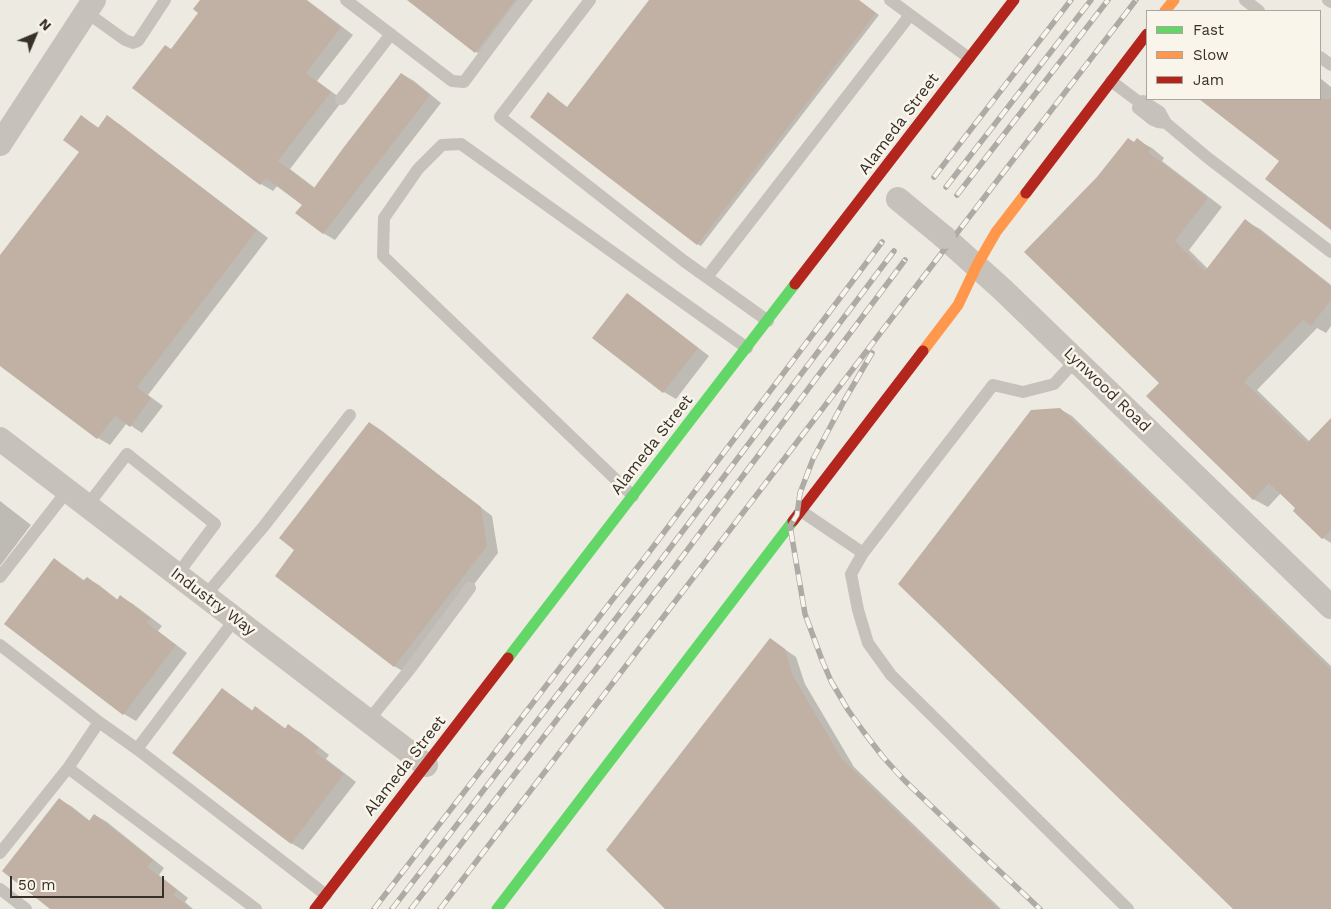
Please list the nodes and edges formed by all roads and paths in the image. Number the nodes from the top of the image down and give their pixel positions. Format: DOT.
graph roads {
  1 [pos="165,0"];
  2 [pos="346,0"];
  3 [pos="525,0"];
  4 [pos="590,0"];
  5 [pos="890,0"];
  6 [pos="1014,0"];
  7 [pos="1174,0"];
  8 [pos="1245,0"];
  9 [pos="1328,0"];
  10 [pos="1331,2"];
  11 [pos="90,6"];
  12 [pos="1166,10"];
  13 [pos="1259,10"];
  14 [pos="910,15"];
  15 [pos="391,34"];
  16 [pos="1146,35"];
  17 [pos="970,58"];
  18 [pos="1321,58"];
  19 [pos="1331,66"];
  20 [pos="1112,81"];
  21 [pos="341,99"];
  22 [pos="0,144"];
  23 [pos="876,181"];
  24 [pos="1331,252"];
  25 [pos="977,265"];
  26 [pos="707,277"];
  27 [pos="768,321"];
  28 [pos="747,348"];
  29 [pos="1076,360"];
  30 [pos="350,415"];
  31 [pos="0,439"];
  32 [pos="67,491"];
  33 [pos="633,496"];
  34 [pos="87,506"];
  35 [pos="802,511"];
  36 [pos="863,553"];
  37 [pos="178,575"];
  38 [pos="0,578"];
  39 [pos="470,588"];
  40 [pos="205,596"];
  41 [pos="1328,599"];
  42 [pos="235,619"];
  43 [pos="0,645"];
  44 [pos="368,721"];
  45 [pos="99,722"];
  46 [pos="137,749"];
  47 [pos="426,765"];
  48 [pos="68,768"];
  49 [pos="0,853"];
  50 [pos="0,889"];
  51 [pos="326,895"];
  52 [pos="26,909"];
  53 [pos="256,909"];
  54 [pos="315,909"];
  55 [pos="496,909"];
  56 [pos="1128,909"];
  1 -- 11 [label="lane"];
  2 -- 15 [label="lane"];
  3 -- 15 [label="lane"];
  4 -- 26 [label="lane"];
  5 -- 14 [label="lane"];
  6 -- 17 [label="main road, Alameda Street"];
  7 -- 12 [label="main road"];
  8 -- 13 [label="lane"];
  9 -- 10 [label="lane"];
  11 -- 22 [label="street"];
  14 -- 17 [label="lane"];
  14 -- 26 [label="lane"];
  15 -- 21 [label="lane"];
  16 -- 20 [label="main road"];
  17 -- 23 [label="main road, Alameda Street"];
  18 -- 19 [label="lane"];
  20 -- 24 [label="lane"];
  20 -- 25 [label="main road"];
  23 -- 25 [label="street, Lynwood Road, bridge"];
  23 -- 27 [label="main road, Alameda Street"];
  25 -- 29 [label="street, Lynwood Road"];
  25 -- 35 [label="main road"];
  26 -- 27 [label="lane"];
  27 -- 28 [label="main road, Alameda Street"];
  28 -- 33 [label="main road, Alameda Street"];
  28 -- 33 [label="lane"];
  29 -- 36 [label="lane"];
  29 -- 41 [label="street, Lynwood Road"];
  30 -- 40 [label="lane"];
  31 -- 32 [label="street, Industry Way"];
  32 -- 34 [label="street, Industry Way"];
  32 -- 38 [label="lane"];
  33 -- 47 [label="main road, Alameda Street"];
  34 -- 37 [label="street, Industry Way"];
  34 -- 37 [label="lane"];
  35 -- 36 [label="lane"];
  35 -- 55 [label="main road"];
  36 -- 56 [label="lane"];
  37 -- 40 [label="street, Industry Way"];
  39 -- 44 [label="lane"];
  40 -- 42 [label="street, Industry Way"];
  42 -- 44 [label="street, Industry Way"];
  42 -- 46 [label="lane"];
  43 -- 45 [label="lane"];
  44 -- 47 [label="street, Industry Way"];
  45 -- 46 [label="lane"];
  45 -- 48 [label="lane"];
  46 -- 51 [label="lane"];
  47 -- 51 [label="main road, Alameda Street"];
  48 -- 49 [label="lane"];
  48 -- 53 [label="lane"];
  50 -- 52 [label="lane"];
  51 -- 54 [label="main road, Alameda Street"];
}
